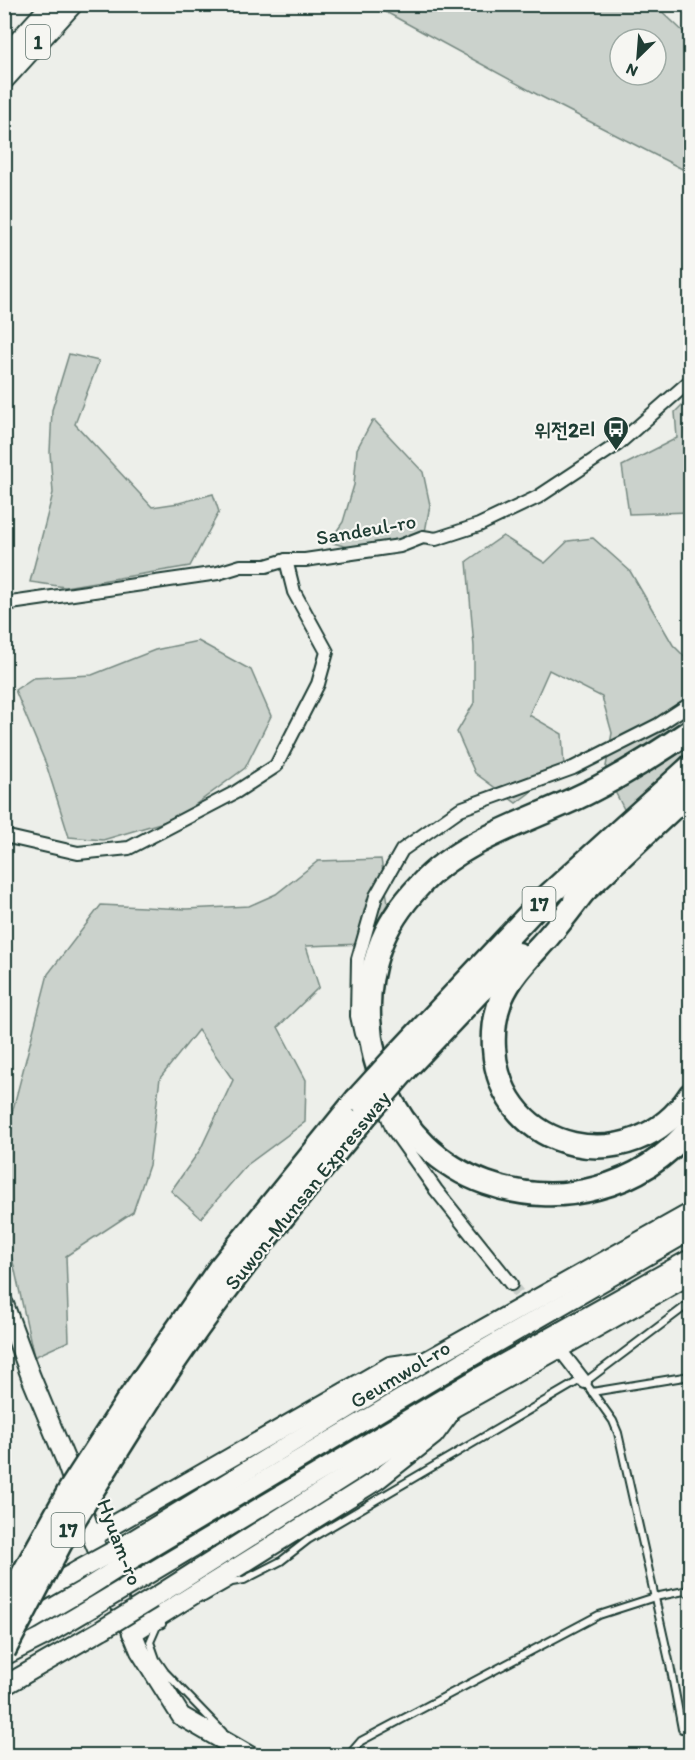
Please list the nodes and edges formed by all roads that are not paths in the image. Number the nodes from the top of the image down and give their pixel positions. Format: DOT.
graph roads {
  1 [pos="53,4"];
  2 [pos="72,4"];
  3 [pos="4,58"];
  4 [pos="4,79"];
  5 [pos="690,381"];
  6 [pos="286,560"];
  7 [pos="4,604"];
  8 [pos="690,704"];
  9 [pos="690,731"];
  10 [pos="690,767"];
  11 [pos="690,792"];
  12 [pos="4,836"];
  13 [pos="585,890"];
  14 [pos="402,1061"];
  15 [pos="690,1095"];
  16 [pos="690,1128"];
  17 [pos="690,1213"];
  18 [pos="690,1231"];
  19 [pos="690,1259"];
  20 [pos="690,1275"];
  21 [pos="511,1284"];
  22 [pos="690,1303"];
  23 [pos="4,1304"];
  24 [pos="564,1354"];
  25 [pos="426,1360"];
  26 [pos="690,1376"];
  27 [pos="586,1384"];
  28 [pos="455,1407"];
  29 [pos="133,1408"];
  30 [pos="92,1537"];
  31 [pos="131,1551"];
  32 [pos="690,1594"];
  33 [pos="655,1597"];
  34 [pos="195,1604"];
  35 [pos="4,1610"];
  36 [pos="167,1621"];
  37 [pos="132,1633"];
  38 [pos="4,1635"];
  39 [pos="4,1652"];
  40 [pos="4,1656"];
  41 [pos="4,1686"];
  42 [pos="682,1729"];
  43 [pos="246,1754"];
  44 [pos="348,1755"];
  1 -- 3 [label="main road, 1"];
  2 -- 4 [label="main road, 1"];
  5 -- 6 [label="street, Sandeul-ro"];
  6 -- 7 [label="street, Sandeul-ro"];
  6 -- 12 [label="street"];
  8 -- 21 [label="street"];
  9 -- 16 [label="highway"];
  10 -- 14 [label="highway, Suwon-Munsan Expressway / 17"];
  11 -- 13 [label="highway, Suwon-Munsan Expressway / 17"];
  13 -- 14 [label="highway, Suwon-Munsan Expressway / 17"];
  13 -- 15 [label="highway"];
  14 -- 29 [label="highway, Suwon-Munsan Expressway / 17, bridge"];
  17 -- 25 [label="main road"];
  18 -- 31 [label="main road, Geumwol-ro"];
  19 -- 40 [label="main road, Geumwol-ro, bridge"];
  20 -- 28 [label="main road"];
  22 -- 27 [label="lane"];
  23 -- 30 [label="main road, Hyuam-ro"];
  24 -- 27 [label="street"];
  25 -- 30 [label="main road"];
  25 -- 31 [label="main road"];
  26 -- 27 [label="lane"];
  27 -- 33 [label="lane"];
  27 -- 34 [label="lane"];
  28 -- 37 [label="main road"];
  28 -- 41 [label="main road, bridge"];
  29 -- 35 [label="highway, Suwon-Munsan Expressway / 17, bridge"];
  29 -- 39 [label="highway, Suwon-Munsan Expressway / 17, bridge"];
  30 -- 37 [label="main road, Hyuam-ro"];
  31 -- 35 [label="main road, bridge"];
  31 -- 38 [label="main road, bridge"];
  32 -- 33 [label="lane"];
  33 -- 42 [label="lane"];
  33 -- 44 [label="lane"];
  36 -- 43 [label="lane"];
  37 -- 43 [label="main road, Hyuam-ro"];
}
